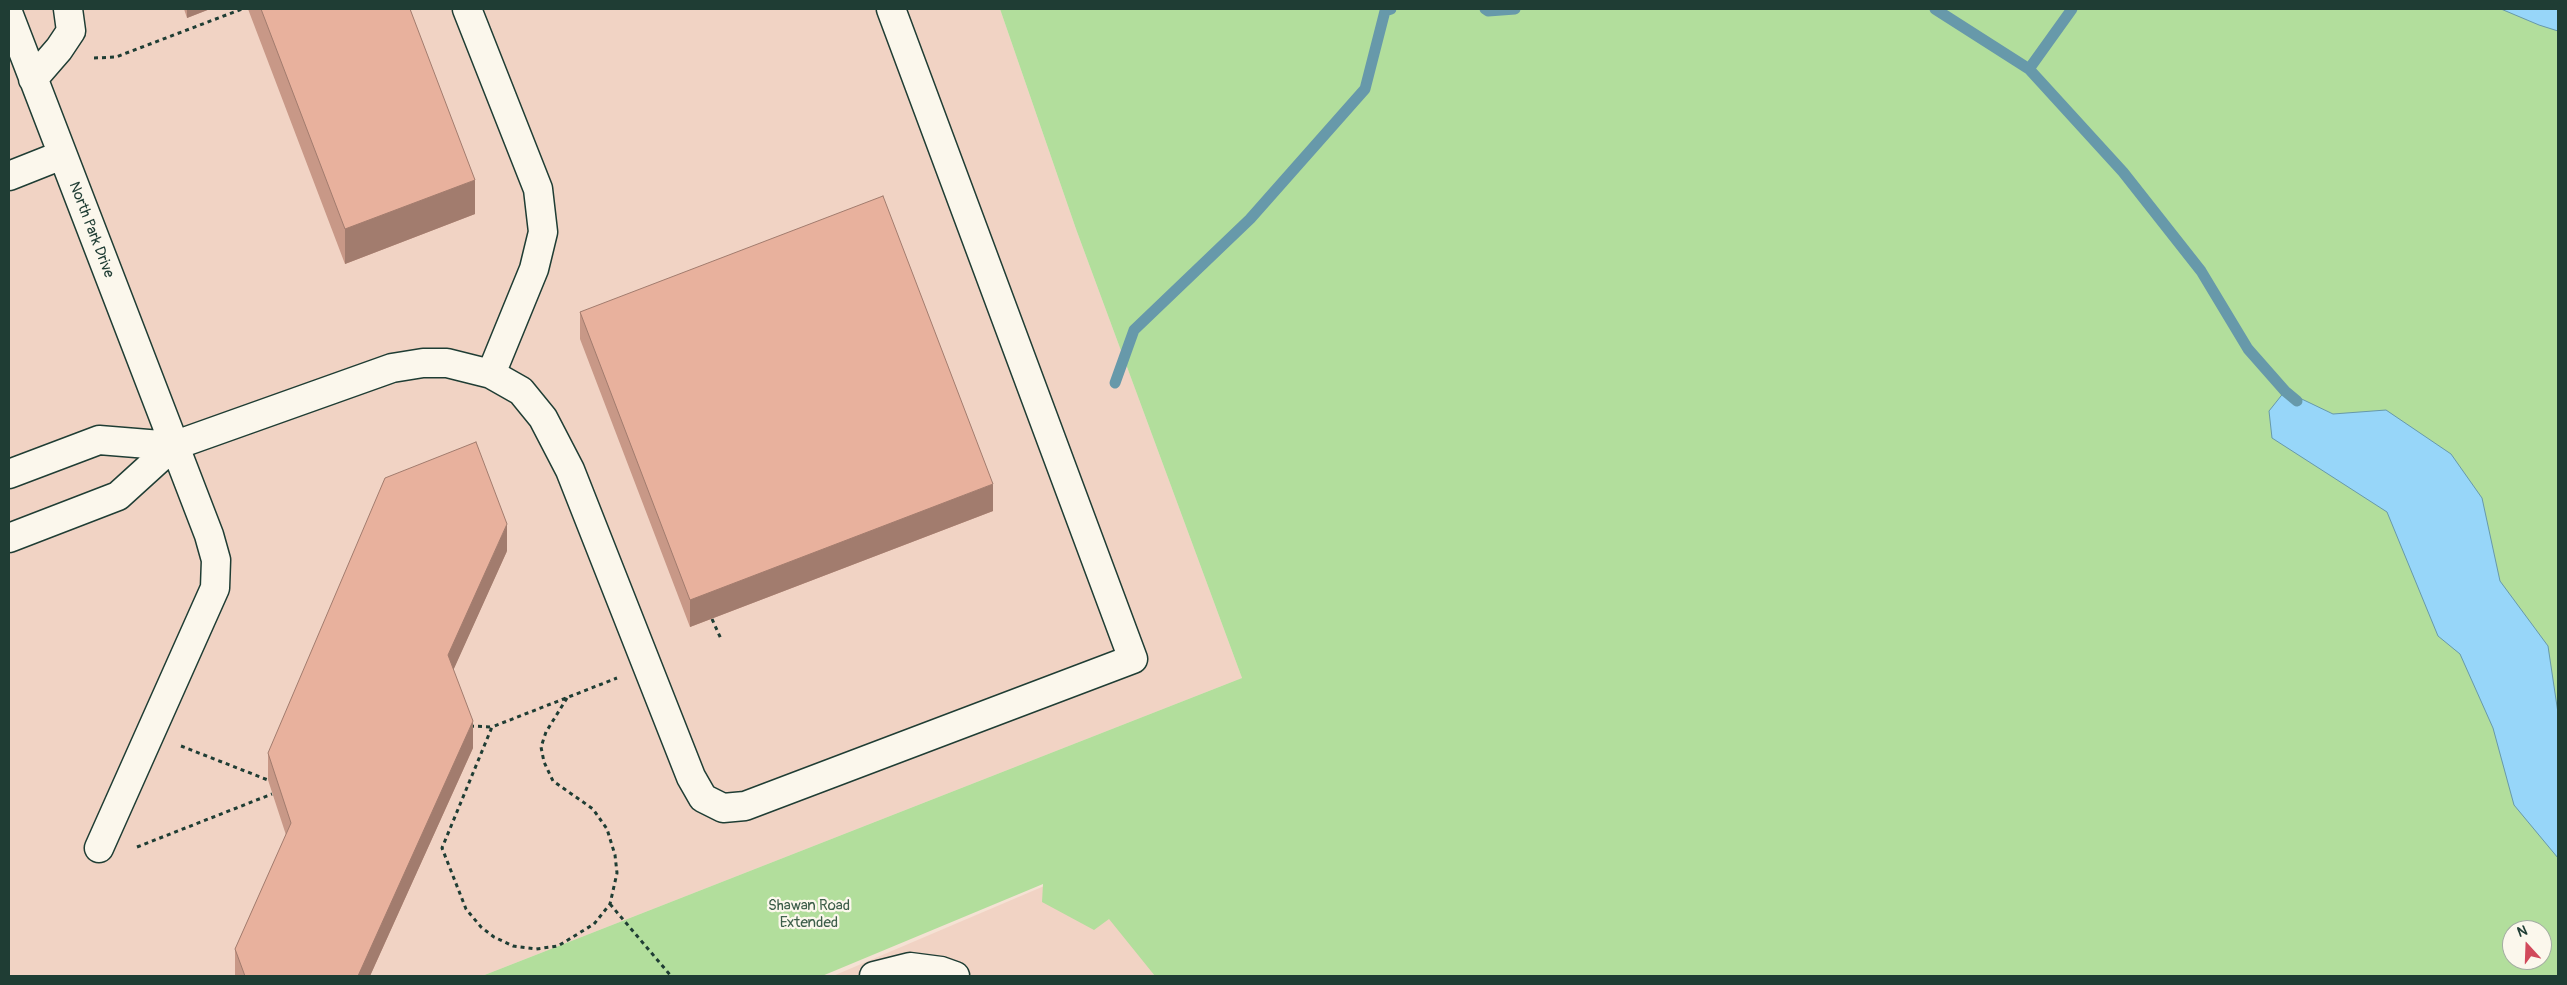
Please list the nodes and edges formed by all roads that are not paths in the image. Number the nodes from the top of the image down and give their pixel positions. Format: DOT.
graph roads {
  1 [pos="68,9"];
  2 [pos="466,9"];
  3 [pos="891,9"];
  4 [pos="9,15"];
  5 [pos="33,79"];
  6 [pos="62,155"];
  7 [pos="9,176"];
  8 [pos="491,374"];
  9 [pos="173,446"];
  10 [pos="9,474"];
  11 [pos="9,538"];
  12 [pos="99,848"];
  13 [pos="874,976"];
  14 [pos="955,976"];
  1 -- 5 [label="street"];
  2 -- 8 [label="street"];
  3 -- 8 [label="street"];
  4 -- 5 [label="street, North Park Drive"];
  5 -- 6 [label="street, North Park Drive"];
  6 -- 7 [label="street"];
  6 -- 9 [label="street, North Park Drive"];
  8 -- 9 [label="street"];
  9 -- 10 [label="street"];
  9 -- 11 [label="street"];
  9 -- 12 [label="street, North Park Drive"];
  13 -- 14 [label="street"];
}
